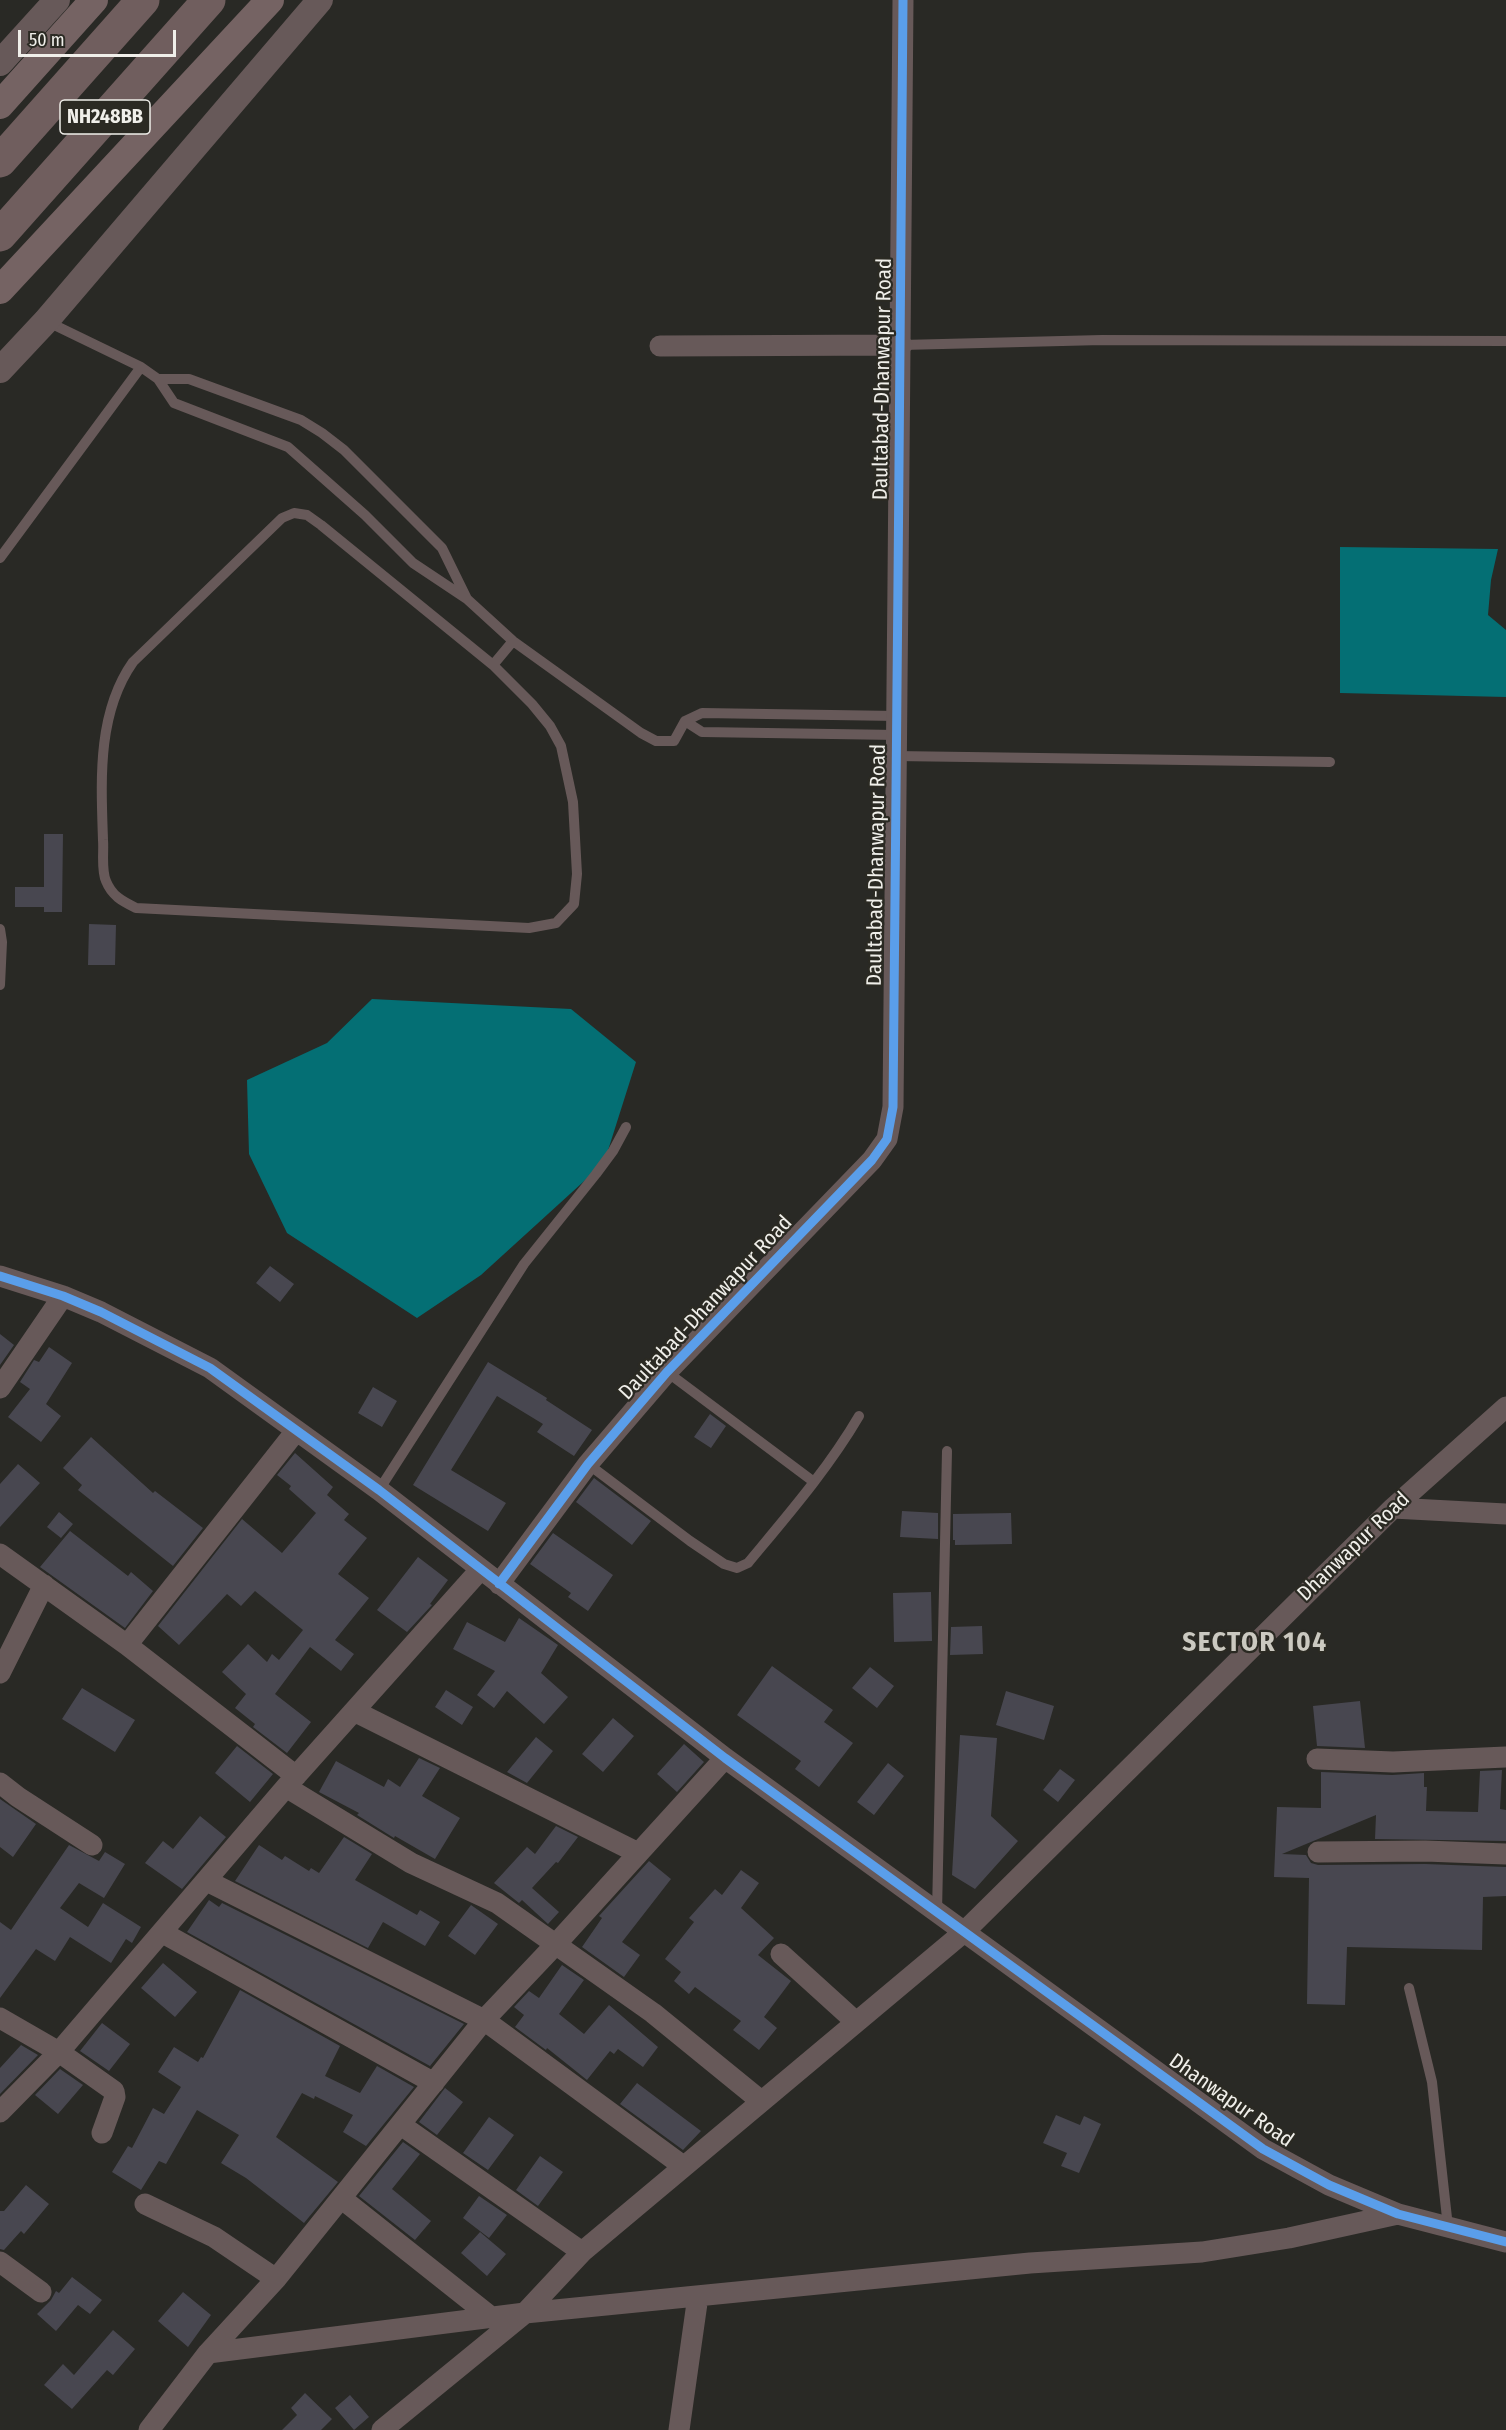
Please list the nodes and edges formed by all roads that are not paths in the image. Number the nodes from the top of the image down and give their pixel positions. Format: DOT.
graph roads {
  1 [pos="57,0"];
  2 [pos="94,0"];
  3 [pos="142,0"];
  4 [pos="209,0"];
  5 [pos="270,0"];
  6 [pos="320,0"];
  7 [pos="903,0"];
  8 [pos="0,63"];
  9 [pos="0,105"];
  10 [pos="0,161"];
  11 [pos="0,235"];
  12 [pos="0,290"];
  13 [pos="46,321"];
  14 [pos="1506,341"];
  15 [pos="902,345"];
  16 [pos="660,346"];
  17 [pos="141,367"];
  18 [pos="0,370"];
  19 [pos="158,379"];
  20 [pos="0,558"];
  21 [pos="467,599"];
  22 [pos="513,641"];
  23 [pos="494,665"];
  24 [pos="685,721"];
  25 [pos="897,726"];
  26 [pos="895,756"];
  27 [pos="1330,762"];
  28 [pos="0,929"];
  29 [pos="0,985"];
  30 [pos="626,1128"];
  31 [pos="0,1276"];
  32 [pos="63,1296"];
  33 [pos="667,1372"];
  34 [pos="0,1388"];
  35 [pos="1506,1407"];
  36 [pos="859,1416"];
  37 [pos="296,1431"];
  38 [pos="947,1450"];
  39 [pos="588,1464"];
  40 [pos="814,1482"];
  41 [pos="379,1490"];
  42 [pos="1393,1508"];
  43 [pos="1506,1514"];
  44 [pos="0,1554"];
  45 [pos="480,1570"];
  46 [pos="499,1584"];
  47 [pos="44,1585"];
  48 [pos="127,1645"];
  49 [pos="0,1673"];
  50 [pos="354,1711"];
  51 [pos="1506,1757"];
  52 [pos="725,1758"];
  53 [pos="1317,1759"];
  54 [pos="291,1781"];
  55 [pos="0,1783"];
  56 [pos="92,1845"];
  57 [pos="1318,1852"];
  58 [pos="638,1853"];
  59 [pos="1506,1854"];
  60 [pos="207,1881"];
  61 [pos="938,1912"];
  62 [pos="964,1932"];
  63 [pos="163,1933"];
  64 [pos="556,1944"];
  65 [pos="781,1954"];
  66 [pos="1409,1988"];
  67 [pos="0,2018"];
  68 [pos="484,2020"];
  69 [pos="856,2022"];
  70 [pos="59,2052"];
  71 [pos="434,2083"];
  72 [pos="761,2101"];
  73 [pos="0,2112"];
  74 [pos="401,2125"];
  75 [pos="102,2133"];
  76 [pos="683,2166"];
  77 [pos="341,2198"];
  78 [pos="145,2204"];
  79 [pos="1398,2214"];
  80 [pos="1448,2227"];
  81 [pos="1506,2242"];
  82 [pos="582,2252"];
  83 [pos="0,2262"];
  84 [pos="276,2279"];
  85 [pos="41,2292"];
  86 [pos="698,2296"];
  87 [pos="525,2313"];
  88 [pos="491,2317"];
  89 [pos="208,2353"];
  90 [pos="149,2430"];
  91 [pos="382,2430"];
  92 [pos="679,2430"];
  1 -- 8 [label="street"];
  2 -- 9 [label="main road"];
  3 -- 10 [label="highway, NH248BB"];
  4 -- 11 [label="highway, NH248BB"];
  5 -- 12 [label="main road"];
  6 -- 13 [label="street"];
  7 -- 15 [label="street, Daultabad-Dhanwapur Road"];
  13 -- 17 [label="lane"];
  13 -- 18 [label="street"];
  14 -- 15 [label="lane"];
  15 -- 16 [label="street"];
  15 -- 25 [label="street, Daultabad-Dhanwapur Road"];
  17 -- 19 [label="lane"];
  17 -- 20 [label="lane"];
  19 -- 21 [label="lane"];
  19 -- 21 [label="lane"];
  21 -- 22 [label="lane"];
  22 -- 23 [label="lane"];
  22 -- 24 [label="lane"];
  23 -- 23 [label="lane"];
  24 -- 25 [label="lane"];
  24 -- 25 [label="lane"];
  25 -- 26 [label="street, Daultabad-Dhanwapur Road"];
  26 -- 27 [label="lane"];
  26 -- 33 [label="street, Daultabad-Dhanwapur Road"];
  28 -- 29 [label="lane"];
  30 -- 41 [label="lane"];
  31 -- 32 [label="street"];
  32 -- 34 [label="street"];
  32 -- 37 [label="street"];
  33 -- 39 [label="street, Daultabad-Dhanwapur Road"];
  33 -- 40 [label="lane"];
  35 -- 42 [label="street, Dhanwapur Road"];
  36 -- 40 [label="lane"];
  37 -- 41 [label="street"];
  37 -- 48 [label="street"];
  38 -- 61 [label="lane"];
  39 -- 40 [label="lane"];
  39 -- 46 [label="street, Daultabad-Dhanwapur Road"];
  41 -- 45 [label="street"];
  42 -- 43 [label="street"];
  42 -- 62 [label="street, Dhanwapur Road"];
  44 -- 47 [label="street"];
  45 -- 46 [label="street"];
  45 -- 50 [label="street"];
  46 -- 52 [label="street"];
  47 -- 48 [label="street"];
  47 -- 49 [label="street"];
  48 -- 54 [label="street"];
  50 -- 54 [label="street"];
  50 -- 58 [label="street"];
  51 -- 53 [label="street"];
  52 -- 58 [label="street"];
  52 -- 61 [label="street"];
  54 -- 60 [label="street"];
  54 -- 64 [label="street"];
  55 -- 56 [label="street"];
  57 -- 59 [label="street"];
  58 -- 64 [label="street"];
  60 -- 63 [label="street"];
  60 -- 68 [label="street"];
  61 -- 62 [label="street"];
  62 -- 69 [label="street"];
  62 -- 79 [label="street, Dhanwapur Road"];
  63 -- 70 [label="street"];
  63 -- 71 [label="street"];
  64 -- 68 [label="street"];
  64 -- 72 [label="street"];
  65 -- 69 [label="street"];
  66 -- 80 [label="lane"];
  67 -- 70 [label="street"];
  68 -- 71 [label="street"];
  68 -- 76 [label="street"];
  69 -- 72 [label="street"];
  70 -- 73 [label="street"];
  70 -- 75 [label="street"];
  71 -- 74 [label="street"];
  72 -- 76 [label="street"];
  74 -- 77 [label="street"];
  74 -- 82 [label="street"];
  76 -- 82 [label="street"];
  77 -- 84 [label="street"];
  77 -- 88 [label="street"];
  78 -- 84 [label="street"];
  79 -- 80 [label="street, Dhanwapur Road"];
  79 -- 86 [label="street"];
  80 -- 81 [label="street, Dhanwapur Road"];
  82 -- 87 [label="street"];
  83 -- 85 [label="street"];
  84 -- 89 [label="street"];
  86 -- 87 [label="street"];
  86 -- 92 [label="street"];
  87 -- 88 [label="street"];
  87 -- 91 [label="street"];
  88 -- 89 [label="street"];
  89 -- 90 [label="street"];
}
